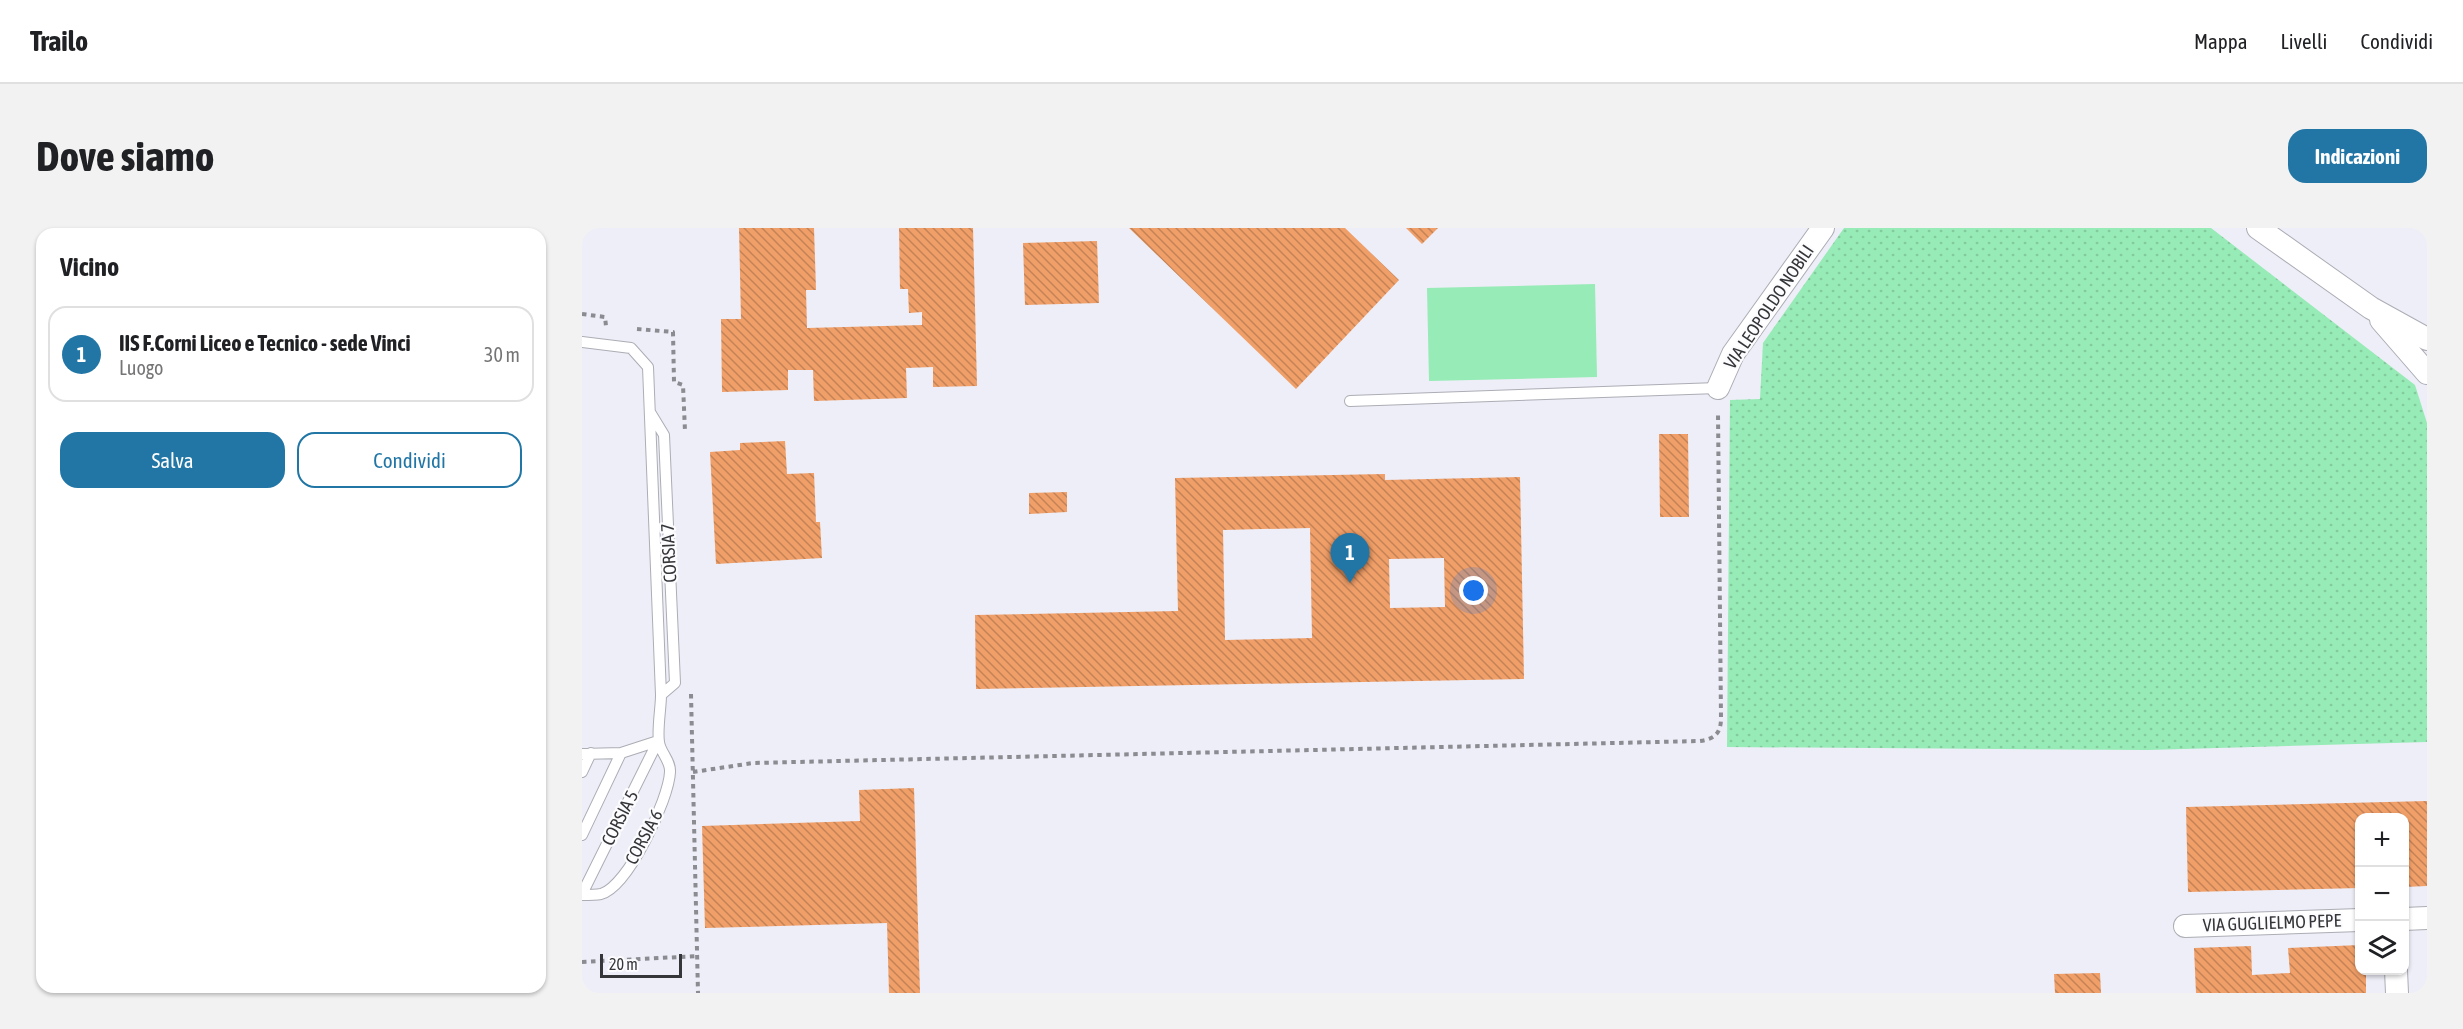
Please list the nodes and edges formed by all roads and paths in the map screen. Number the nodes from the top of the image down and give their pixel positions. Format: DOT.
graph roads {
  1 [pos="1823,228"];
  2 [pos="2258,228"];
  3 [pos="2371,308"];
  4 [pos="2427,339"];
  5 [pos="582,342"];
  6 [pos="2427,373"];
  7 [pos="1718,388"];
  8 [pos="1350,401"];
  9 [pos="658,741"];
  10 [pos="621,753"];
  11 [pos="587,754"];
  12 [pos="582,772"];
  13 [pos="693,772"];
  14 [pos="582,835"];
  15 [pos="582,894"];
  16 [pos="2427,918"];
  17 [pos="2409,919"];
  18 [pos="2355,920"];
  19 [pos="2186,926"];
  20 [pos="699,956"];
  21 [pos="582,962"];
  22 [pos="2396,975"];
  23 [pos="2397,993"];
  1 -- 7 [label="street, VIA LEOPOLDO NOBILI"];
  2 -- 3 [label="street"];
  3 -- 4 [label="street"];
  3 -- 6 [label="street"];
  5 -- 9 [label="lane"];
  7 -- 8 [label="lane"];
  7 -- 13 [label="path"];
  9 -- 10 [label="lane"];
  9 -- 15 [label="lane, CORSIA 5"];
  9 -- 15 [label="lane, CORSIA 6"];
  10 -- 11 [label="lane"];
  10 -- 14 [label="lane"];
  11 -- 12 [label="lane"];
  16 -- 17 [label="street"];
  18 -- 19 [label="street, VIA GUGLIELMO PEPE"];
  20 -- 21 [label="path"];
  22 -- 23 [label="street"];
}
